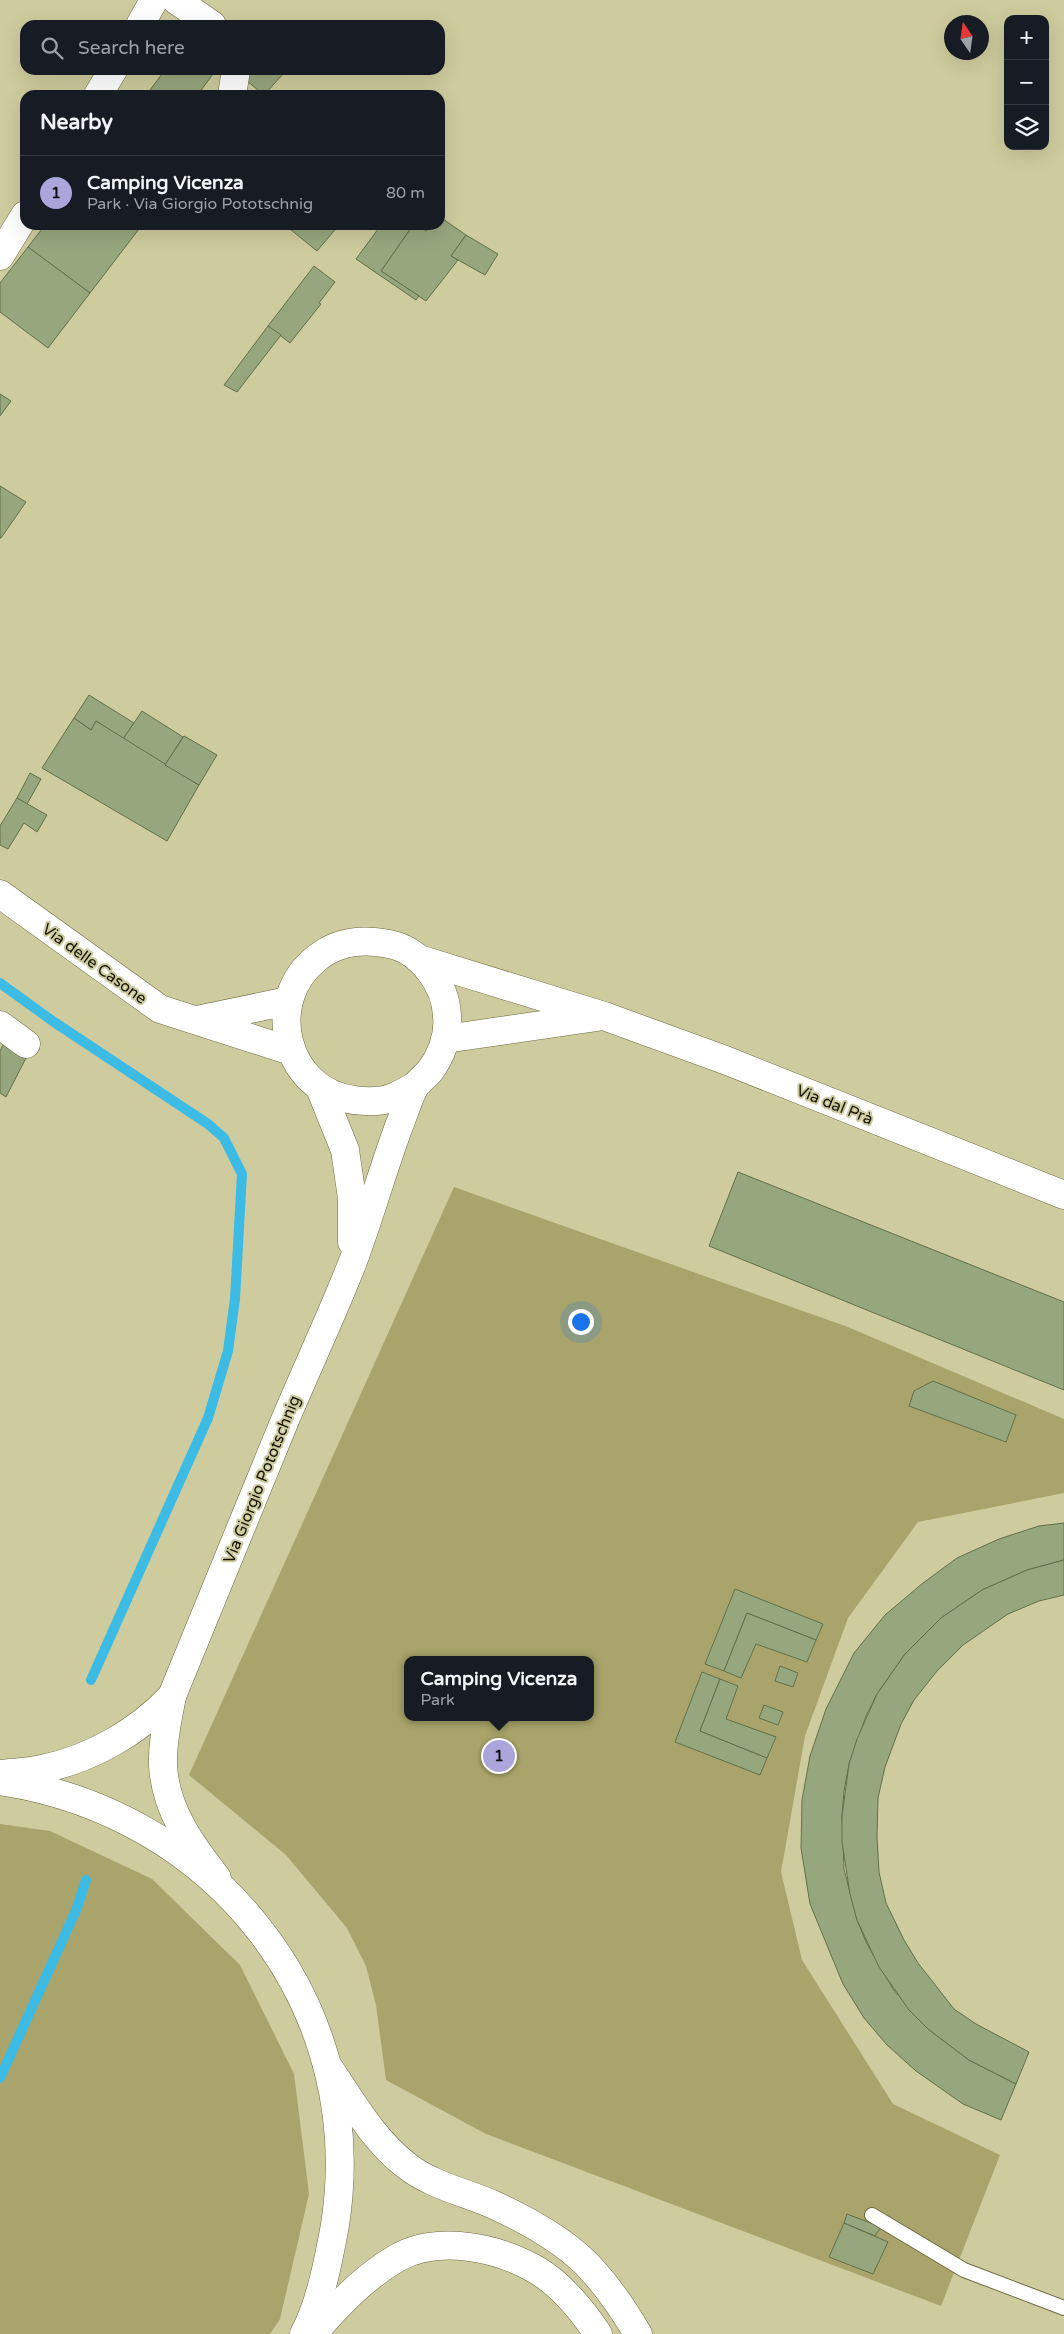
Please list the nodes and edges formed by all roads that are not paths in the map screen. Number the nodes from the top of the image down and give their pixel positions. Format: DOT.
graph roads {
  1 [pos="154,0"];
  2 [pos="176,0"];
  3 [pos="143,20"];
  4 [pos="205,20"];
  5 [pos="110,75"];
  6 [pos="235,75"];
  7 [pos="101,90"];
  8 [pos="233,90"];
  9 [pos="20,223"];
  10 [pos="0,256"];
  11 [pos="0,894"];
  12 [pos="419,959"];
  13 [pos="288,1001"];
  14 [pos="604,1016"];
  15 [pos="196,1021"];
  16 [pos="0,1025"];
  17 [pos="446,1039"];
  18 [pos="26,1044"];
  19 [pos="291,1051"];
  20 [pos="415,1086"];
  21 [pos="320,1088"];
  22 [pos="1064,1195"];
  23 [pos="352,1264"];
  24 [pos="172,1696"];
  25 [pos="0,1774"];
  26 [pos="0,1781"];
  27 [pos="230,1895"];
  28 [pos="327,2065"];
  29 [pos="872,2215"];
  30 [pos="1064,2308"];
  31 [pos="304,2334"];
  32 [pos="313,2334"];
  33 [pos="598,2334"];
  34 [pos="638,2334"];
  1 -- 3 [label="main road"];
  2 -- 4 [label="main road"];
  5 -- 7 [label="main road"];
  6 -- 8 [label="main road"];
  9 -- 10 [label="main road"];
  11 -- 15 [label="main road, Via delle Casone"];
  12 -- 13 [label="main road"];
  12 -- 14 [label="main road, Via dal Prà"];
  12 -- 17 [label="main road"];
  13 -- 15 [label="main road"];
  13 -- 19 [label="main road"];
  14 -- 17 [label="main road, Via dal Prà"];
  14 -- 22 [label="main road, Via dal Prà"];
  15 -- 19 [label="main road, Via delle Casone"];
  16 -- 18 [label="main road"];
  17 -- 20 [label="main road"];
  19 -- 21 [label="main road"];
  20 -- 21 [label="main road"];
  20 -- 23 [label="main road, Via Giorgio Pototschnig"];
  21 -- 23 [label="main road, Via Giorgio Pototschnig"];
  23 -- 24 [label="main road, Via Giorgio Pototschnig"];
  24 -- 25 [label="main road, Via Giorgio Pototschnig"];
  24 -- 27 [label="main road, Via Giorgio Pototschnig"];
  26 -- 27 [label="main road"];
  27 -- 28 [label="main road"];
  28 -- 31 [label="main road"];
  28 -- 34 [label="main road"];
  29 -- 30 [label="lane"];
  32 -- 33 [label="main road"];
}
